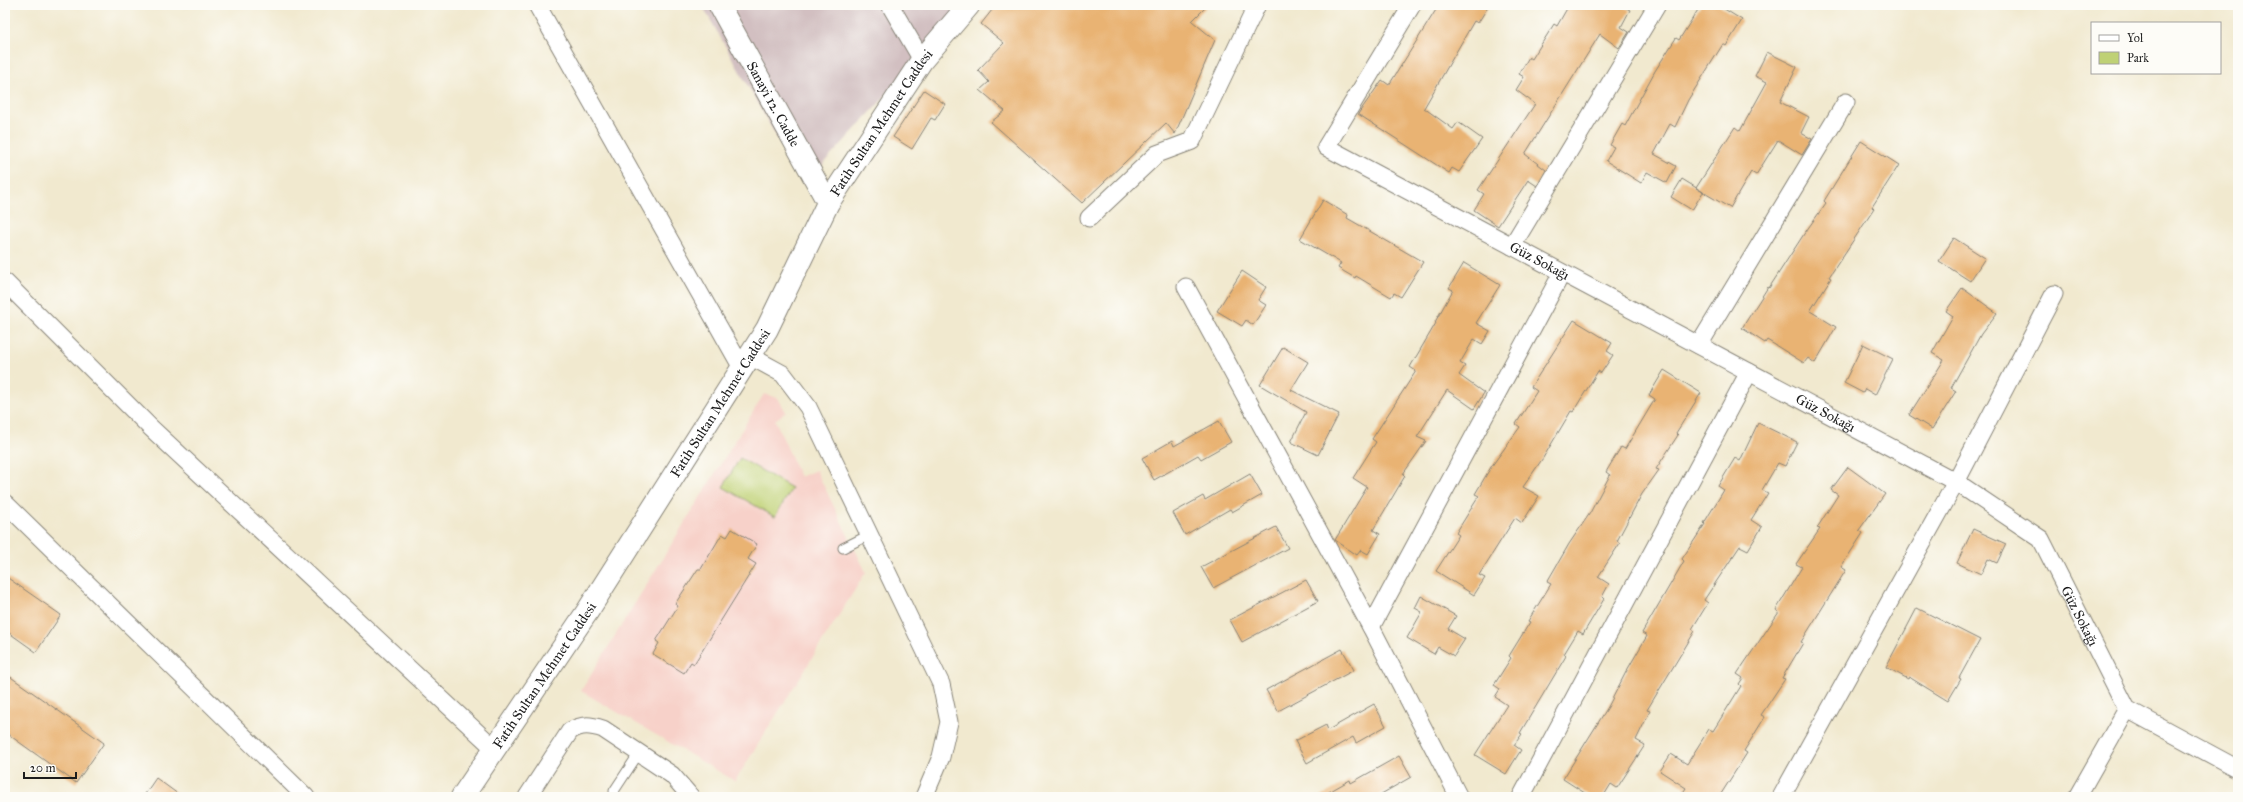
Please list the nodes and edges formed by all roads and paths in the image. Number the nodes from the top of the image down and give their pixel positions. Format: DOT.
graph roads {
  1 [pos="537,5"];
  2 [pos="720,5"];
  3 [pos="890,5"];
  4 [pos="969,5"];
  5 [pos="1257,5"];
  6 [pos="1412,5"];
  7 [pos="1657,5"];
  8 [pos="922,60"];
  9 [pos="1846,102"];
  10 [pos="828,203"];
  11 [pos="1089,218"];
  12 [pos="1512,246"];
  13 [pos="1562,273"];
  14 [pos="5,282"];
  15 [pos="1186,287"];
  16 [pos="2054,294"];
  17 [pos="1699,346"];
  18 [pos="746,362"];
  19 [pos="1749,372"];
  20 [pos="1956,482"];
  21 [pos="5,503"];
  22 [pos="869,535"];
  23 [pos="843,548"];
  24 [pos="1371,627"];
  25 [pos="2127,710"];
  26 [pos="495,749"];
  27 [pos="639,753"];
  28 [pos="2238,769"];
  29 [pos="614,791"];
  30 [pos="306,797"];
  31 [pos="462,797"];
  32 [pos="527,797"];
  33 [pos="691,797"];
  34 [pos="924,797"];
  35 [pos="1459,797"];
  36 [pos="1521,797"];
  37 [pos="1781,797"];
  38 [pos="2078,797"];
  1 -- 18 [label="street"];
  2 -- 10 [label="street, Sanayi 12. Cadde"];
  3 -- 8 [label="street"];
  4 -- 8 [label="main road, Fatih Sultan Mehmet Caddesi"];
  5 -- 11 [label="street"];
  6 -- 12 [label="street, Güz Sokağı"];
  7 -- 12 [label="street"];
  8 -- 10 [label="main road, Fatih Sultan Mehmet Caddesi"];
  9 -- 17 [label="street"];
  10 -- 18 [label="main road, Fatih Sultan Mehmet Caddesi"];
  12 -- 13 [label="street, Güz Sokağı"];
  13 -- 17 [label="street, Güz Sokağı"];
  13 -- 24 [label="street"];
  14 -- 26 [label="street"];
  15 -- 24 [label="street"];
  16 -- 20 [label="street"];
  17 -- 19 [label="street, Güz Sokağı"];
  18 -- 22 [label="street"];
  18 -- 26 [label="main road, Fatih Sultan Mehmet Caddesi"];
  19 -- 20 [label="street, Güz Sokağı"];
  19 -- 36 [label="street"];
  20 -- 25 [label="street, Güz Sokağı"];
  20 -- 37 [label="street"];
  21 -- 30 [label="street"];
  22 -- 23 [label="lane"];
  22 -- 34 [label="street"];
  24 -- 35 [label="street"];
  25 -- 28 [label="street"];
  25 -- 38 [label="street"];
  26 -- 31 [label="main road, Fatih Sultan Mehmet Caddesi"];
  27 -- 29 [label="lane"];
  27 -- 32 [label="street"];
  27 -- 33 [label="street"];
}
